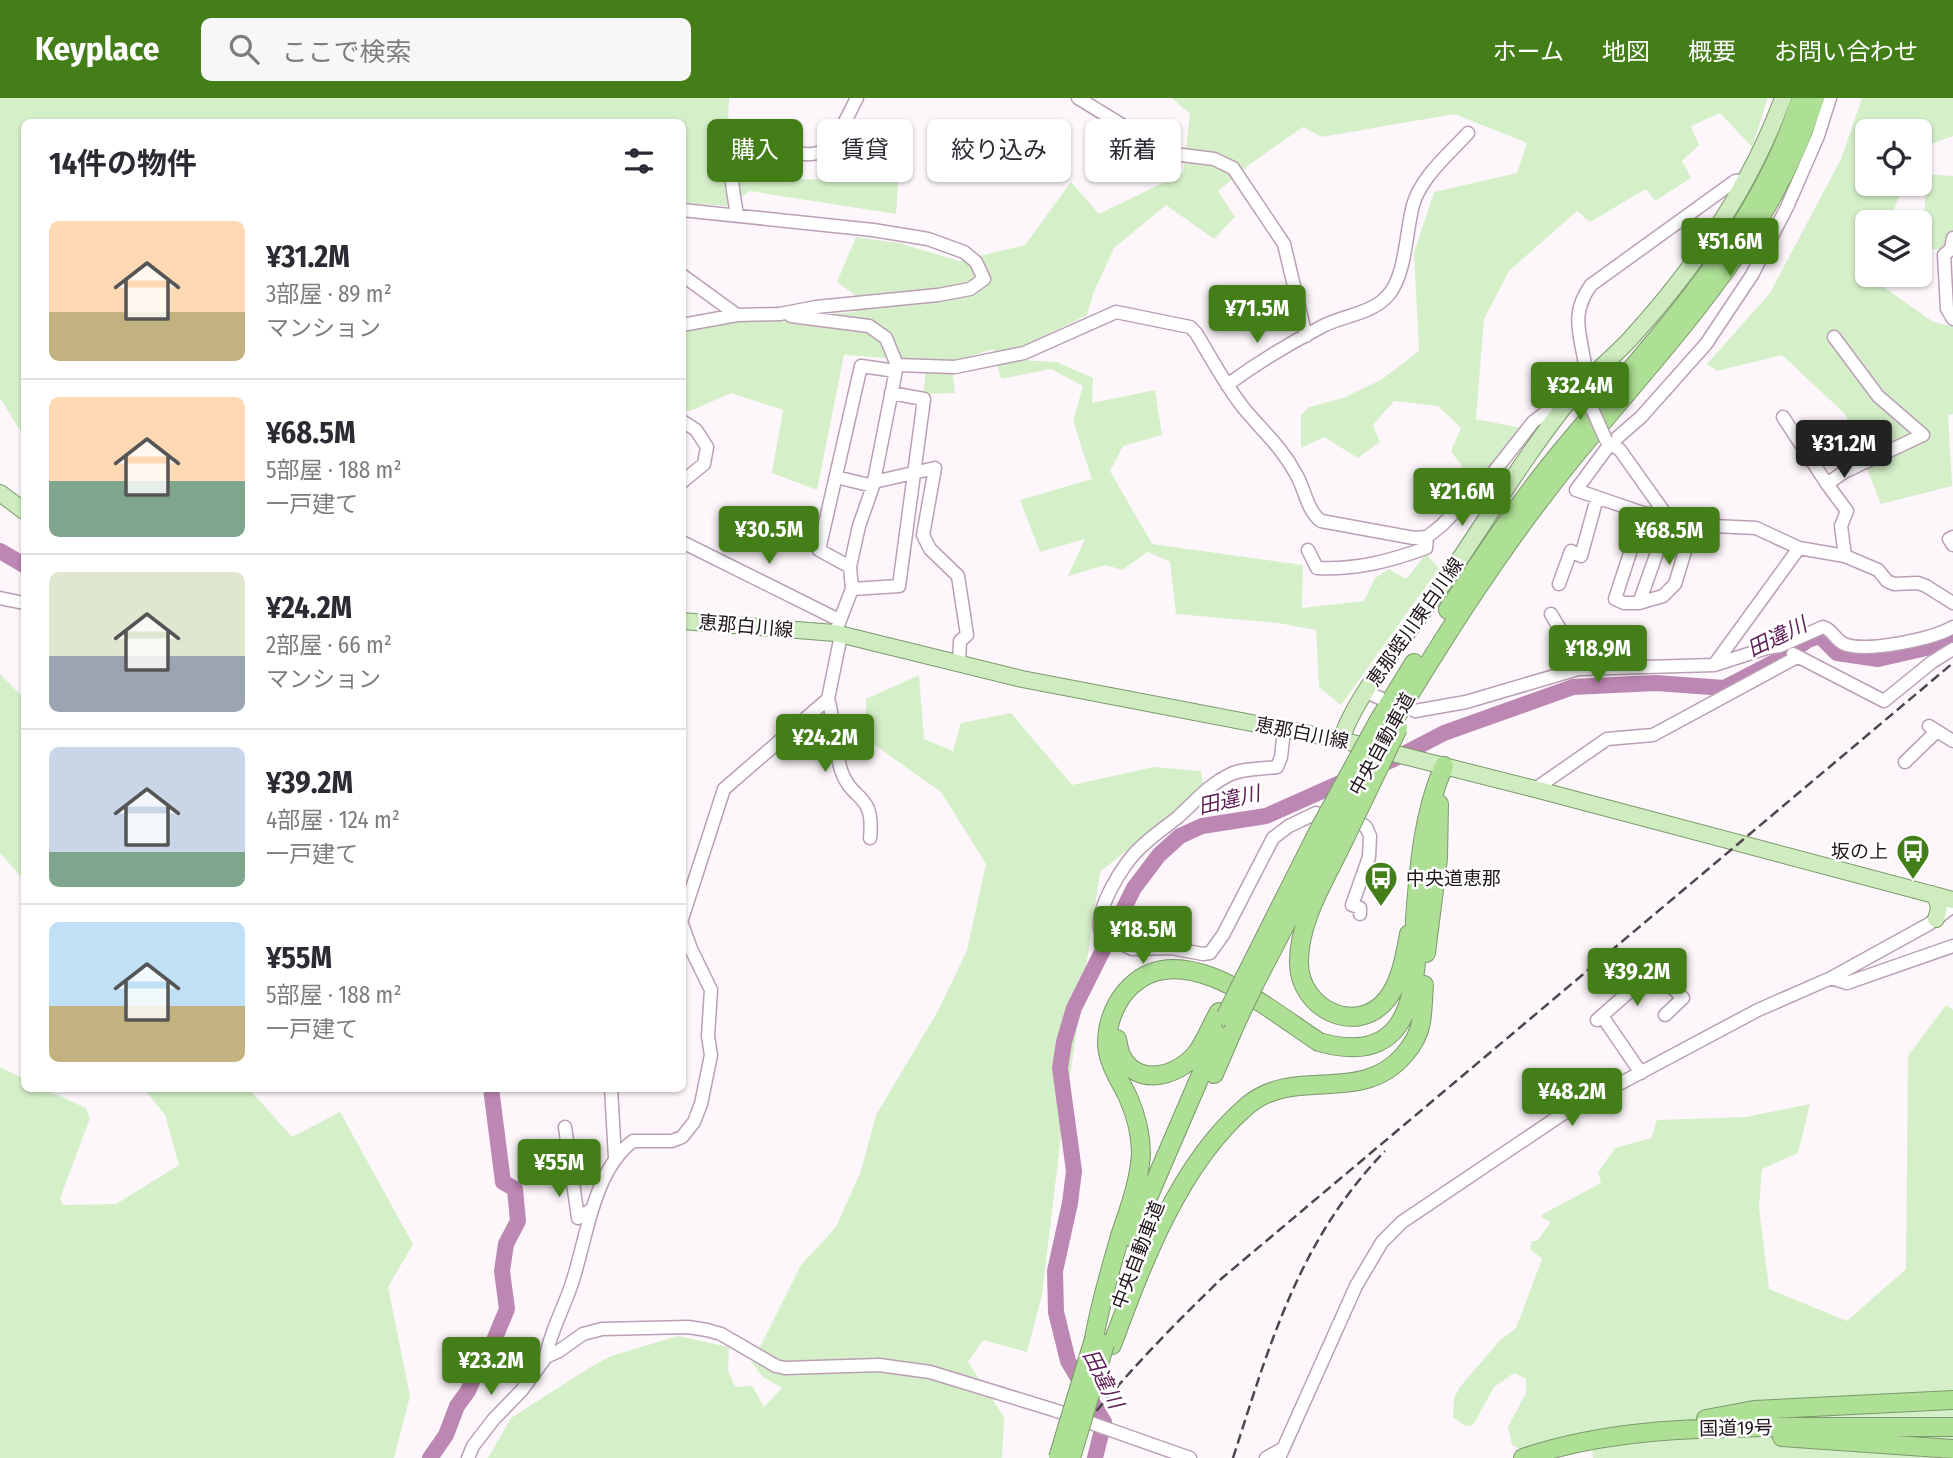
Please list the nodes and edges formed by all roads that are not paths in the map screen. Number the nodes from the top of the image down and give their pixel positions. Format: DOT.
graph roads {
  1 [pos="857,98"];
  2 [pos="1078,98"];
  3 [pos="1783,98"];
  4 [pos="1801,98"];
  5 [pos="1815,98"];
  6 [pos="1830,98"];
  7 [pos="1468,133"];
  8 [pos="1747,180"];
  9 [pos="686,210"];
  10 [pos="737,215"];
  11 [pos="1953,238"];
  12 [pos="686,278"];
  13 [pos="780,314"];
  14 [pos="737,315"];
  15 [pos="1953,319"];
  16 [pos="686,324"];
  17 [pos="1306,336"];
  18 [pos="1834,337"];
  19 [pos="896,368"];
  20 [pos="1227,385"];
  21 [pos="1579,385"];
  22 [pos="891,393"];
  23 [pos="1783,416"];
  24 [pos="686,424"];
  25 [pos="1608,442"];
  26 [pos="915,471"];
  27 [pos="836,477"];
  28 [pos="686,479"];
  29 [pos="874,484"];
  30 [pos="1827,484"];
  31 [pos="0,493"];
  32 [pos="1597,498"];
  33 [pos="21,509"];
  34 [pos="1643,513"];
  35 [pos="1667,518"];
  36 [pos="1693,526"];
  37 [pos="1427,537"];
  38 [pos="1953,537"];
  39 [pos="686,543"];
  40 [pos="1953,545"];
  41 [pos="1799,548"];
  42 [pos="1308,550"];
  43 [pos="1845,556"];
  44 [pos="850,567"];
  45 [pos="1559,584"];
  46 [pos="852,589"];
  47 [pos="0,598"];
  48 [pos="21,602"];
  49 [pos="1639,603"];
  50 [pos="1953,603"];
  51 [pos="1551,614"];
  52 [pos="686,621"];
  53 [pos="838,629"];
  54 [pos="1952,631"];
  55 [pos="1780,646"];
  56 [pos="1953,649"];
  57 [pos="1797,657"];
  58 [pos="959,664"];
  59 [pos="1714,665"];
  60 [pos="1599,668"];
  61 [pos="828,699"];
  62 [pos="1415,711"];
  63 [pos="1390,724"];
  64 [pos="1284,730"];
  65 [pos="1341,740"];
  66 [pos="1953,741"];
  67 [pos="1905,762"];
  68 [pos="1444,766"];
  69 [pos="1535,789"];
  70 [pos="1332,834"];
  71 [pos="870,838"];
  72 [pos="1932,894"];
  73 [pos="1953,900"];
  74 [pos="1953,906"];
  75 [pos="686,909"];
  76 [pos="1360,914"];
  77 [pos="1936,919"];
  78 [pos="1415,922"];
  79 [pos="686,934"];
  80 [pos="1953,946"];
  81 [pos="1246,977"];
  82 [pos="1831,978"];
  83 [pos="1422,1008"];
  84 [pos="1665,1015"];
  85 [pos="1227,1017"];
  86 [pos="1641,1073"];
  87 [pos="611,1092"];
  88 [pos="565,1127"];
  89 [pos="615,1158"];
  90 [pos="592,1209"];
  91 [pos="1103,1343"];
  92 [pos="547,1357"];
  93 [pos="1953,1400"];
  94 [pos="1953,1429"];
  95 [pos="1642,1432"];
  96 [pos="1623,1440"];
  97 [pos="1953,1449"];
  98 [pos="1572,1450"];
  99 [pos="1073,1452"];
  100 [pos="1281,1455"];
  101 [pos="468,1458"];
  102 [pos="1058,1458"];
  103 [pos="1190,1458"];
  104 [pos="1266,1458"];
  105 [pos="1523,1458"];
  106 [pos="1536,1458"];
  1 -- 10 [label="street"];
  2 -- 17 [label="street"];
  3 -- 8 [label="main road, 恵那蛭川東白川線"];
  4 -- 63 [label="highway, 中央自動車道"];
  5 -- 63 [label="highway, 中央自動車道"];
  6 -- 25 [label="street"];
  7 -- 17 [label="street"];
  8 -- 21 [label="main road, 恵那蛭川東白川線"];
  8 -- 21 [label="street"];
  9 -- 10 [label="street"];
  10 -- 13 [label="street"];
  11 -- 15 [label="street"];
  12 -- 14 [label="street"];
  13 -- 14 [label="street"];
  13 -- 19 [label="street"];
  14 -- 16 [label="street"];
  17 -- 20 [label="street"];
  18 -- 30 [label="street"];
  19 -- 20 [label="street"];
  19 -- 22 [label="street"];
  19 -- 27 [label="street"];
  20 -- 37 [label="street"];
  21 -- 25 [label="street, bridge"];
  21 -- 37 [label="street"];
  21 -- 65 [label="main road, 恵那蛭川東白川線"];
  22 -- 26 [label="street"];
  22 -- 29 [label="street"];
  23 -- 30 [label="street"];
  24 -- 28 [label="street"];
  25 -- 32 [label="street"];
  25 -- 35 [label="street"];
  26 -- 29 [label="street"];
  26 -- 46 [label="street"];
  26 -- 58 [label="street"];
  27 -- 29 [label="street"];
  27 -- 44 [label="street"];
  29 -- 44 [label="street"];
  30 -- 43 [label="street"];
  31 -- 33 [label="main road"];
  32 -- 34 [label="street"];
  32 -- 45 [label="street"];
  34 -- 35 [label="street"];
  34 -- 49 [label="street"];
  35 -- 36 [label="street"];
  35 -- 49 [label="street"];
  36 -- 41 [label="street"];
  36 -- 49 [label="street"];
  37 -- 42 [label="street"];
  38 -- 40 [label="street"];
  39 -- 53 [label="street"];
  41 -- 43 [label="street"];
  41 -- 59 [label="street"];
  43 -- 50 [label="street"];
  44 -- 46 [label="street"];
  46 -- 53 [label="street"];
  47 -- 48 [label="street"];
  51 -- 60 [label="street"];
  52 -- 53 [label="main road, 恵那白川線"];
  53 -- 58 [label="main road, 恵那白川線"];
  53 -- 61 [label="street"];
  54 -- 55 [label="street"];
  55 -- 57 [label="street"];
  55 -- 59 [label="street"];
  56 -- 57 [label="street"];
  57 -- 69 [label="street"];
  58 -- 64 [label="main road, 恵那白川線"];
  59 -- 60 [label="street"];
  60 -- 62 [label="street"];
  61 -- 71 [label="street"];
  61 -- 75 [label="street"];
  63 -- 70 [label="highway, 中央自動車道, bridge"];
  63 -- 70 [label="highway, bridge"];
  64 -- 65 [label="main road, 恵那白川線"];
  64 -- 76 [label="street"];
  65 -- 68 [label="main road, 恵那白川線"];
  66 -- 67 [label="street"];
  68 -- 69 [label="main road, 恵那白川線"];
  68 -- 78 [label="highway"];
  68 -- 83 [label="highway"];
  69 -- 72 [label="main road, 恵那白川線"];
  70 -- 78 [label="highway"];
  70 -- 81 [label="highway, 中央自動車道"];
  70 -- 81 [label="highway, 中央自動車道"];
  72 -- 73 [label="main road, 恵那白川線"];
  72 -- 77 [label="main road"];
  74 -- 77 [label="street"];
  77 -- 82 [label="street"];
  78 -- 91 [label="highway"];
  79 -- 89 [label="street"];
  80 -- 82 [label="street"];
  81 -- 85 [label="highway, 中央自動車道, bridge"];
  82 -- 86 [label="street"];
  83 -- 85 [label="highway"];
  83 -- 91 [label="highway"];
  84 -- 86 [label="street"];
  85 -- 91 [label="highway, 中央自動車道"];
  86 -- 100 [label="street"];
  87 -- 89 [label="street"];
  88 -- 90 [label="street"];
  89 -- 90 [label="street"];
  90 -- 92 [label="street"];
  91 -- 99 [label="highway, 中央自動車道, bridge"];
  91 -- 102 [label="highway, 中央自動車道, bridge"];
  92 -- 101 [label="street"];
  92 -- 103 [label="street"];
  93 -- 95 [label="highway"];
  94 -- 95 [label="highway, 国道19号"];
  94 -- 96 [label="highway, 国道19号"];
  95 -- 98 [label="highway, 国道19号"];
  96 -- 97 [label="highway"];
  96 -- 98 [label="highway, 国道19号"];
  98 -- 105 [label="highway, 国道19号"];
  98 -- 106 [label="highway, 国道19号"];
  100 -- 104 [label="street"];
}
